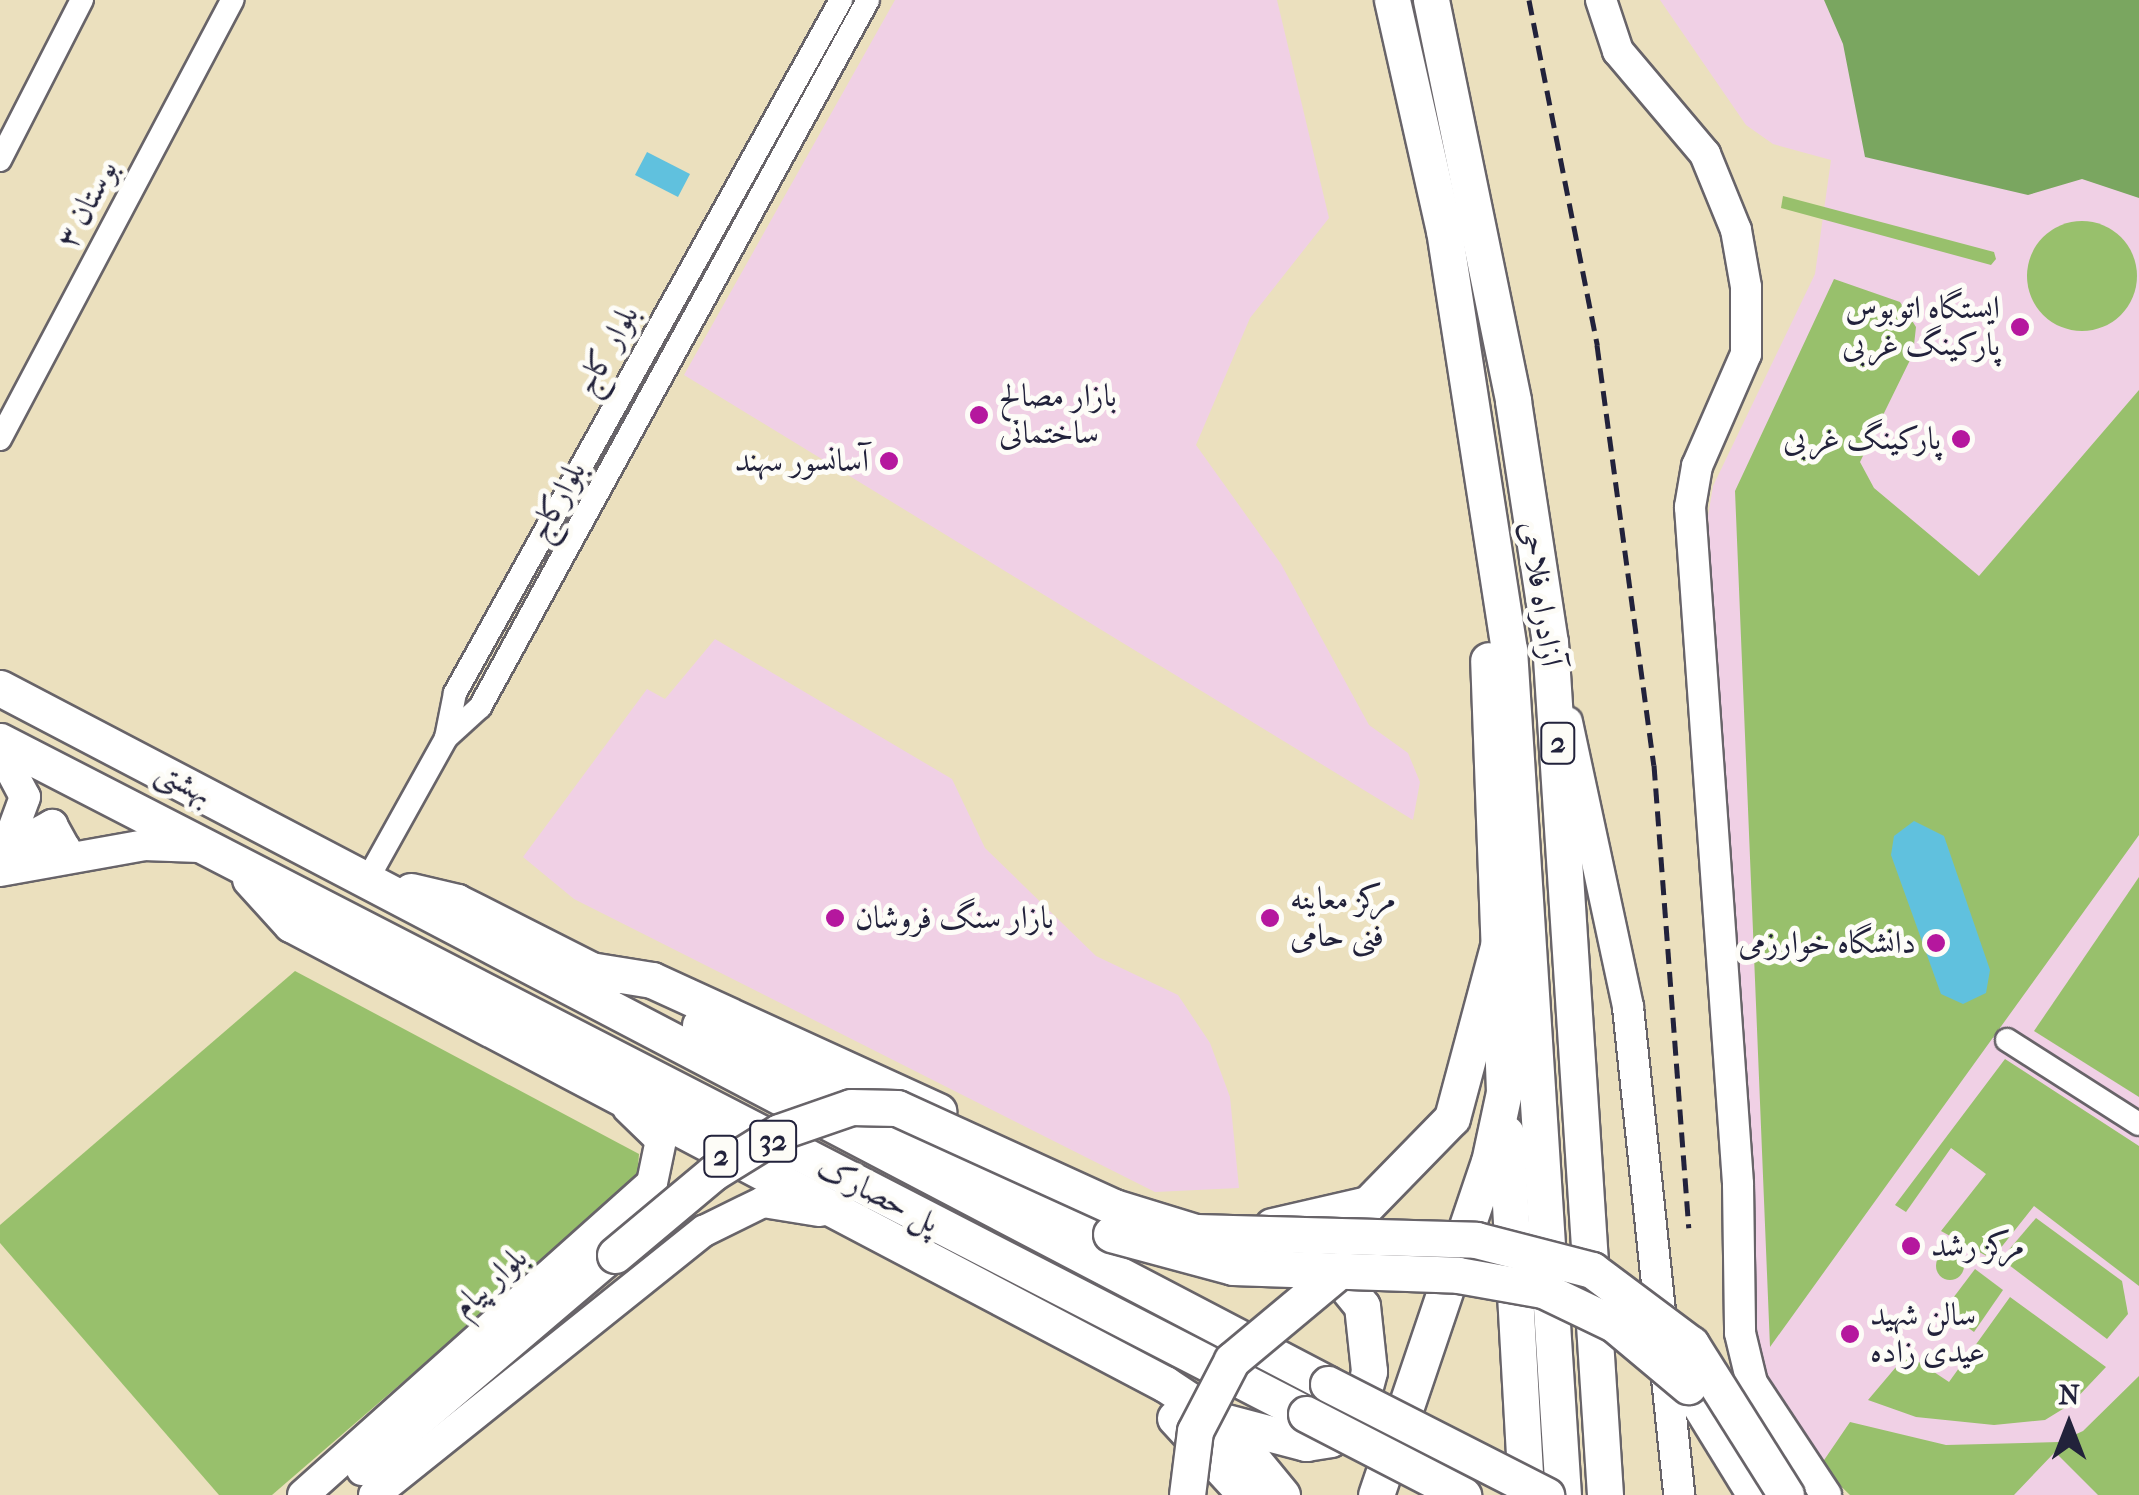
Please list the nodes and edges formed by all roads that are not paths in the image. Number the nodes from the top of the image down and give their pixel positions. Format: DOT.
graph roads {
  1 [pos="82,0"];
  2 [pos="232,0"];
  3 [pos="841,0"];
  4 [pos="868,0"];
  5 [pos="1392,0"];
  6 [pos="1431,0"];
  7 [pos="1601,0"];
  8 [pos="0,160"];
  9 [pos="1475,424"];
  10 [pos="0,439"];
  11 [pos="1550,642"];
  12 [pos="0,688"];
  13 [pos="446,738"];
  14 [pos="0,741"];
  15 [pos="0,750"];
  16 [pos="202,847"];
  17 [pos="1,859"];
  18 [pos="240,867"];
  19 [pos="366,882"];
  20 [pos="1501,936"];
  21 [pos="590,970"];
  22 [pos="2006,1040"];
  23 [pos="1504,1092"];
  24 [pos="626,1106"];
  25 [pos="2139,1124"];
  26 [pos="652,1183"];
  27 [pos="831,1214"];
  28 [pos="1269,1226"];
  29 [pos="704,1231"];
  30 [pos="1420,1239"];
  31 [pos="622,1250"];
  32 [pos="1064,1332"];
  33 [pos="1221,1420"];
  34 [pos="1813,1492"];
  35 [pos="303,1495"];
  36 [pos="332,1495"];
  37 [pos="374,1495"];
  38 [pos="1187,1495"];
  39 [pos="1246,1495"];
  40 [pos="1282,1495"];
  41 [pos="1376,1495"];
  42 [pos="1463,1495"];
  43 [pos="1526,1495"];
  44 [pos="1546,1495"];
  45 [pos="1563,1495"];
  46 [pos="1605,1495"];
  47 [pos="1679,1495"];
  48 [pos="1754,1495"];
  1 -- 8 [label="street"];
  2 -- 10 [label="street, بوستان ۳"];
  3 -- 13 [label="street, بلوار کاج"];
  4 -- 13 [label="street, بلوارکاج"];
  5 -- 9 [label="highway, آزادراه فلاحی / 2"];
  6 -- 11 [label="highway, آزادراه فلاحی / 2"];
  7 -- 34 [label="main road"];
  9 -- 20 [label="highway"];
  9 -- 45 [label="highway, آزادراه فلاحی / 2"];
  11 -- 46 [label="highway, آزادراه فلاحی / 2"];
  11 -- 47 [label="main road"];
  12 -- 19 [label="highway, بهشتی / 32"];
  13 -- 19 [label="street"];
  14 -- 16 [label="highway, بهشتی / 32"];
  15 -- 17 [label="main road"];
  16 -- 17 [label="main road"];
  16 -- 18 [label="highway, بهشتی / 32"];
  18 -- 24 [label="highway, 2"];
  18 -- 42 [label="highway, پل حصارک / 32, bridge"];
  19 -- 21 [label="highway"];
  19 -- 44 [label="highway, پل حصارک / 32, bridge"];
  20 -- 23 [label="highway"];
  20 -- 28 [label="highway"];
  21 -- 28 [label="highway"];
  21 -- 48 [label="highway, bridge"];
  22 -- 25 [label="street"];
  23 -- 41 [label="highway"];
  23 -- 43 [label="highway"];
  24 -- 26 [label="main road"];
  24 -- 27 [label="highway, 2"];
  26 -- 29 [label="main road"];
  26 -- 31 [label="main road, بلوار پیام"];
  27 -- 29 [label="main road, بلوار پیام"];
  27 -- 32 [label="highway, 2"];
  28 -- 33 [label="highway"];
  29 -- 31 [label="main road, بلوار پیام"];
  30 -- 31 [label="highway, bridge"];
  30 -- 34 [label="highway, bridge"];
  30 -- 38 [label="highway, bridge"];
  31 -- 35 [label="main road, بلوار پیام"];
  31 -- 36 [label="main road"];
  31 -- 37 [label="main road, بلوار پیام"];
  32 -- 33 [label="highway, 2"];
  32 -- 39 [label="highway"];
  33 -- 40 [label="highway"];
}
